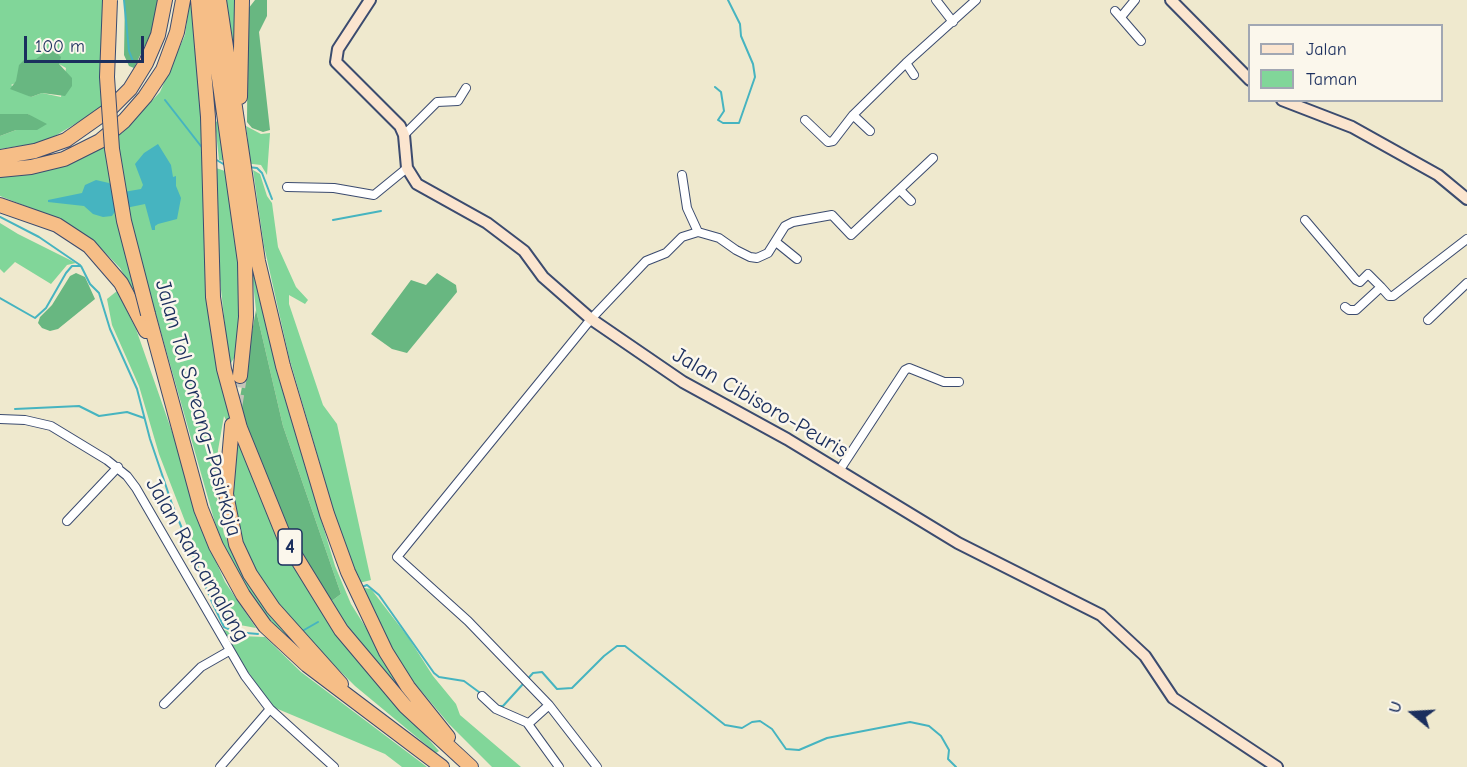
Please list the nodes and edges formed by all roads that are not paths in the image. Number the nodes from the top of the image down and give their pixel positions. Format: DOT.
graph roads {
  1 [pos="110,0"];
  2 [pos="165,0"];
  3 [pos="183,0"];
  4 [pos="198,0"];
  5 [pos="208,0"];
  6 [pos="219,0"];
  7 [pos="242,0"];
  8 [pos="370,0"];
  9 [pos="936,0"];
  10 [pos="976,0"];
  11 [pos="1134,0"];
  12 [pos="1172,0"];
  13 [pos="953,22"];
  14 [pos="1141,41"];
  15 [pos="906,63"];
  16 [pos="914,75"];
  17 [pos="1248,78"];
  18 [pos="466,88"];
  19 [pos="1287,102"];
  20 [pos="854,115"];
  21 [pos="805,120"];
  22 [pos="870,131"];
  23 [pos="404,135"];
  24 [pos="236,136"];
  25 [pos="0,157"];
  26 [pos="933,158"];
  27 [pos="407,168"];
  28 [pos="0,170"];
  29 [pos="682,175"];
  30 [pos="287,187"];
  31 [pos="900,189"];
  32 [pos="1467,199"];
  33 [pos="911,201"];
  34 [pos="0,205"];
  35 [pos="1305,220"];
  36 [pos="698,232"];
  37 [pos="1467,239"];
  38 [pos="776,242"];
  39 [pos="797,259"];
  40 [pos="251,262"];
  41 [pos="1467,283"];
  42 [pos="1382,287"];
  43 [pos="1346,307"];
  44 [pos="145,318"];
  45 [pos="591,319"];
  46 [pos="1428,320"];
  47 [pos="240,376"];
  48 [pos="959,382"];
  49 [pos="0,419"];
  50 [pos="232,425"];
  51 [pos="118,467"];
  52 [pos="839,471"];
  53 [pos="67,521"];
  54 [pos="229,651"];
  55 [pos="482,696"];
  56 [pos="164,704"];
  57 [pos="549,705"];
  58 [pos="270,709"];
  59 [pos="528,723"];
  60 [pos="425,755"];
  61 [pos="220,767"];
  62 [pos="334,767"];
  63 [pos="442,767"];
  64 [pos="471,767"];
  65 [pos="476,767"];
  66 [pos="559,767"];
  67 [pos="597,767"];
  68 [pos="1277,767"];
  1 -- 44 [label="highway, Jalan Tol Soreang–Pasirkoja, bridge"];
  2 -- 25 [label="highway"];
  3 -- 28 [label="highway"];
  4 -- 64 [label="highway, Jalan Tol Soreang–Pasirkoja / 4"];
  5 -- 24 [label="highway"];
  6 -- 24 [label="highway"];
  7 -- 24 [label="highway"];
  8 -- 23 [label="street"];
  9 -- 13 [label="street"];
  10 -- 13 [label="street"];
  11 -- 14 [label="street"];
  12 -- 17 [label="street"];
  13 -- 15 [label="street"];
  15 -- 16 [label="street"];
  15 -- 20 [label="street"];
  18 -- 23 [label="street"];
  19 -- 32 [label="street"];
  20 -- 21 [label="street"];
  20 -- 22 [label="street"];
  23 -- 27 [label="street"];
  24 -- 40 [label="highway"];
  24 -- 40 [label="highway"];
  26 -- 31 [label="street"];
  27 -- 30 [label="street"];
  27 -- 45 [label="street, Jalan Cibisoro-Peuris"];
  29 -- 36 [label="street"];
  31 -- 33 [label="street"];
  31 -- 38 [label="street"];
  34 -- 44 [label="highway"];
  35 -- 42 [label="street"];
  36 -- 38 [label="street"];
  36 -- 45 [label="street"];
  37 -- 42 [label="street"];
  38 -- 39 [label="street"];
  40 -- 47 [label="highway"];
  40 -- 65 [label="highway"];
  41 -- 46 [label="street"];
  42 -- 43 [label="street"];
  44 -- 60 [label="highway, Jalan Tol Soreang–Pasirkoja"];
  45 -- 52 [label="street, Jalan Cibisoro-Peuris"];
  45 -- 57 [label="street"];
  48 -- 52 [label="street"];
  49 -- 51 [label="street, Jalan Rancamalang"];
  50 -- 60 [label="highway"];
  51 -- 53 [label="street"];
  51 -- 54 [label="street, Jalan Rancamalang"];
  52 -- 68 [label="street, Jalan Cibisoro-Peuris"];
  54 -- 56 [label="street"];
  54 -- 58 [label="street, Jalan Rancamalang"];
  55 -- 59 [label="street"];
  57 -- 59 [label="street"];
  57 -- 67 [label="street"];
  58 -- 61 [label="street"];
  58 -- 62 [label="street, Jalan Rancamalang"];
  59 -- 66 [label="street"];
  60 -- 63 [label="highway, Jalan Tol Soreang–Pasirkoja"];
}
